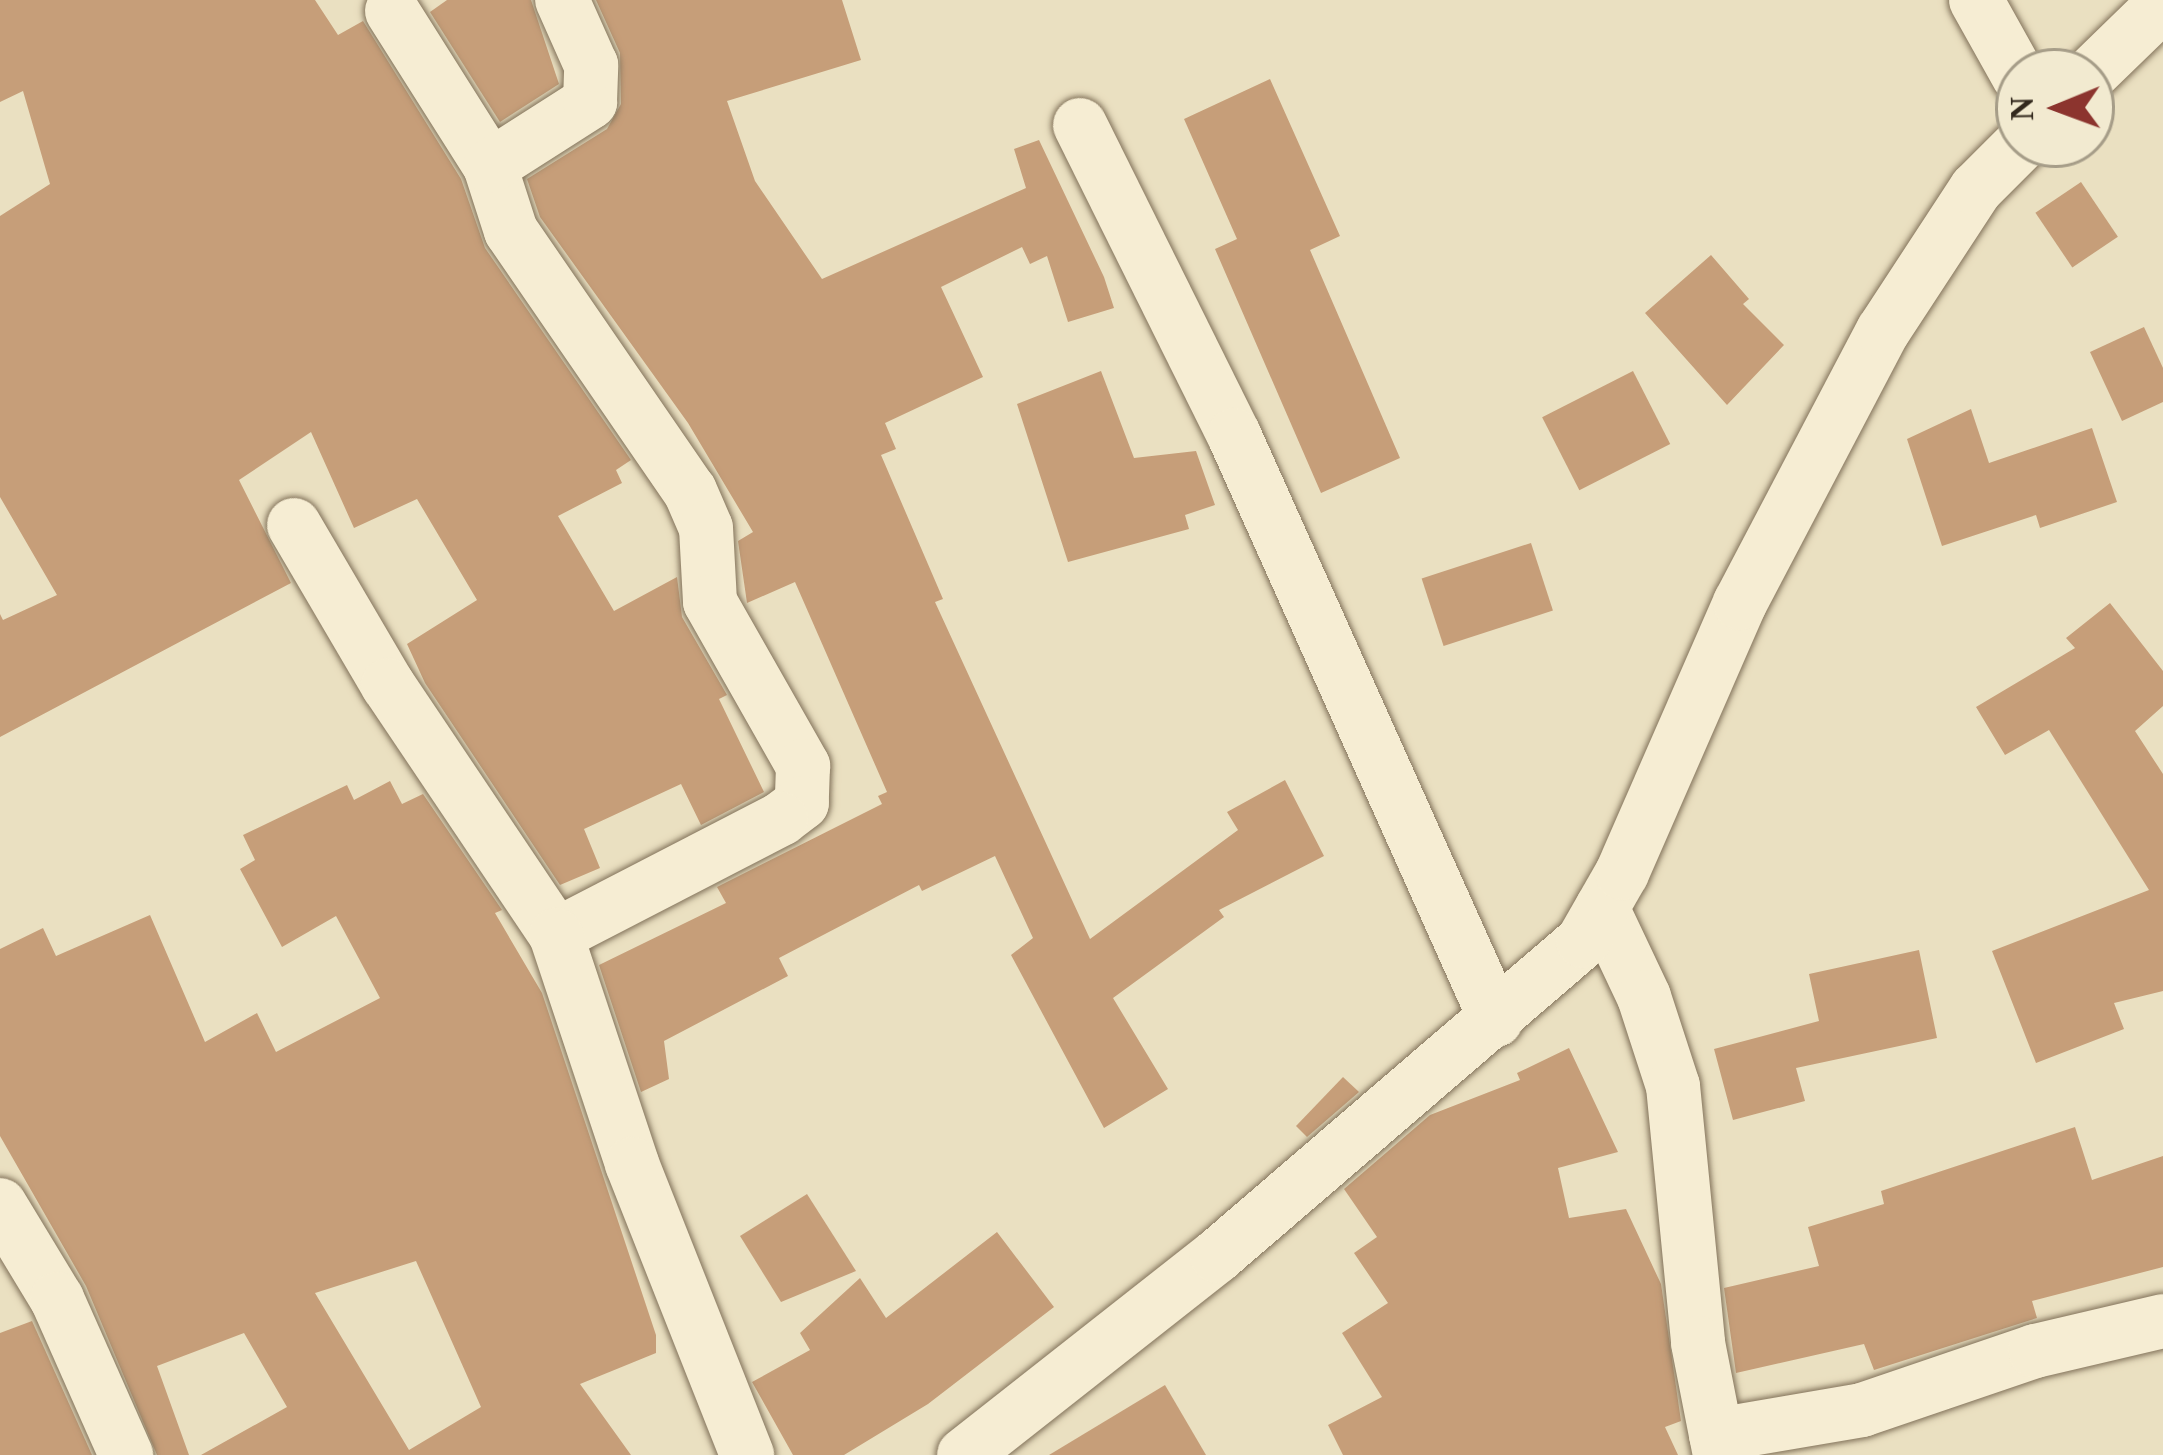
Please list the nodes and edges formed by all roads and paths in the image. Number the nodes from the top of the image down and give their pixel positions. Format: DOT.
graph roads {
  1 [pos="562,0"];
  2 [pos="1976,0"];
  3 [pos="2163,4"];
  4 [pos="392,11"];
  5 [pos="2003,48"];
  6 [pos="2115,51"];
  7 [pos="1080,125"];
  8 [pos="490,166"];
  9 [pos="1997,168"];
  10 [pos="294,525"];
  11 [pos="1602,908"];
  12 [pos="556,935"];
  13 [pos="1496,1020"];
  14 [pos="0,1205"];
  15 [pos="2163,1321"];
  16 [pos="1718,1445"];
  17 [pos="126,1455"];
  18 [pos="747,1455"];
  19 [pos="964,1455"];
  1 -- 8 [label="street"];
  2 -- 5 [label="street"];
  3 -- 6 [label="street"];
  4 -- 8 [label="street"];
  7 -- 13 [label="street"];
  8 -- 12 [label="street"];
  9 -- 11 [label="street"];
  10 -- 12 [label="street"];
  11 -- 13 [label="street"];
  11 -- 16 [label="street"];
  12 -- 18 [label="street"];
  13 -- 19 [label="street"];
  14 -- 17 [label="street"];
  15 -- 16 [label="street"];
}
